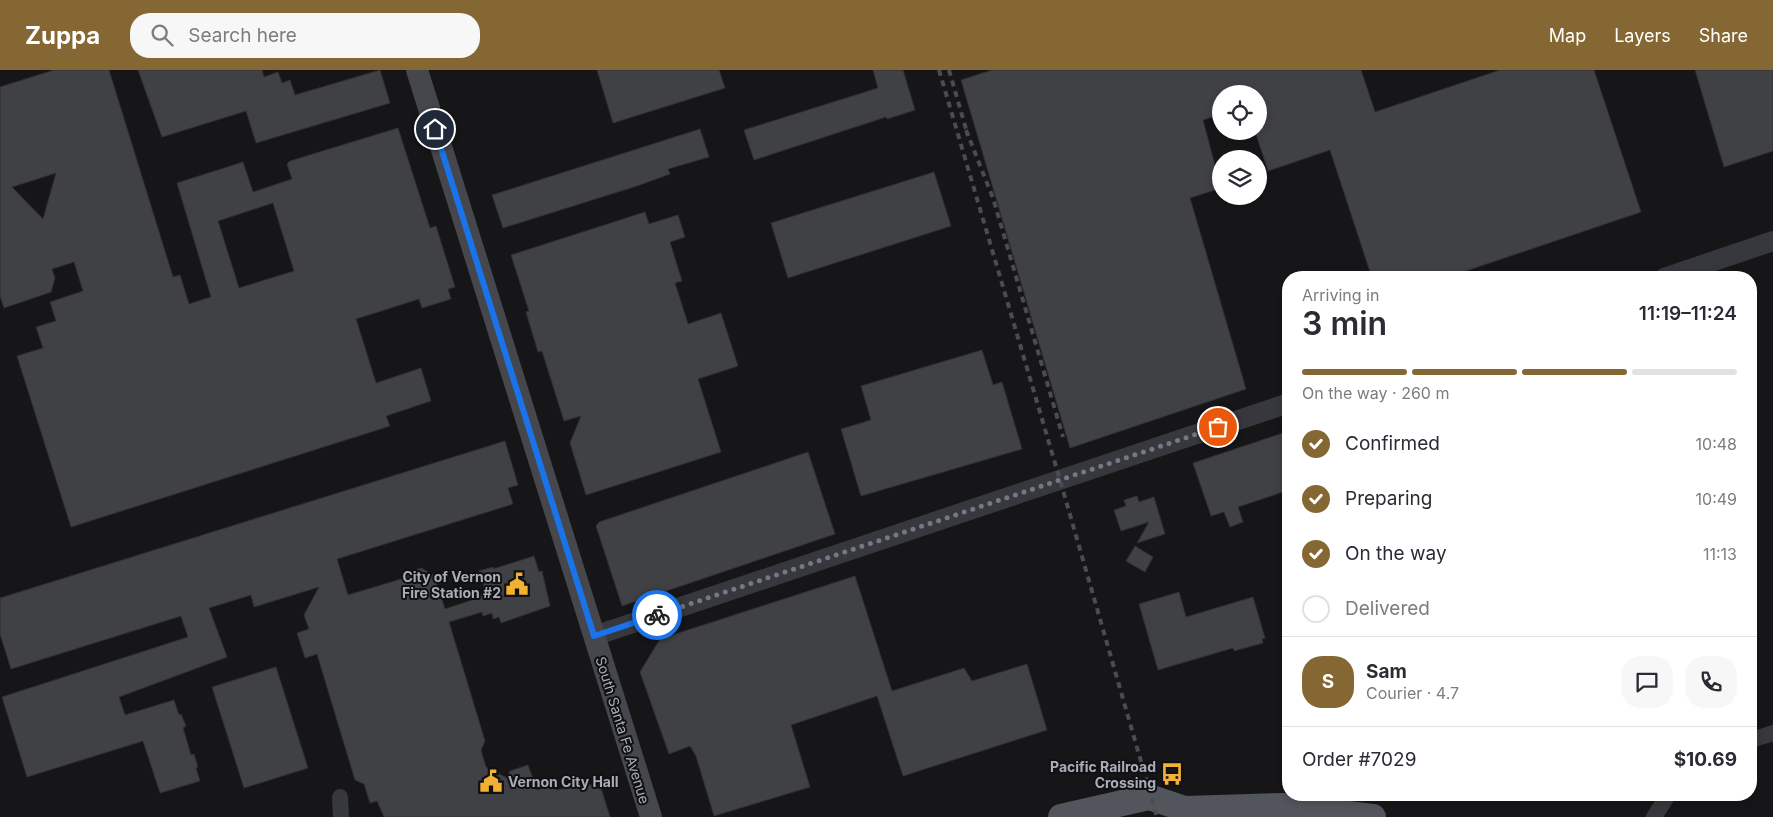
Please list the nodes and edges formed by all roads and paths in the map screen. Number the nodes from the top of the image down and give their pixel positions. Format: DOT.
graph roads {
  1 [pos="417,70"];
  2 [pos="1773,241"];
  3 [pos="1685,271"];
  4 [pos="1282,405"];
  5 [pos="594,636"];
  6 [pos="1773,733"];
  7 [pos="1757,738"];
  8 [pos="340,797"];
  9 [pos="1664,801"];
  10 [pos="1181,813"];
  11 [pos="341,817"];
  12 [pos="651,817"];
  13 [pos="1061,817"];
  14 [pos="1373,817"];
  15 [pos="1654,817"];
  1 -- 5 [label="main road, South Santa Fe Avenue"];
  2 -- 3 [label="street"];
  4 -- 5 [label="street"];
  5 -- 12 [label="main road, South Santa Fe Avenue"];
  6 -- 7 [label="street"];
  8 -- 11 [label="street"];
  9 -- 15 [label="street"];
  10 -- 13 [label="main road"];
  10 -- 14 [label="main road"];
}
